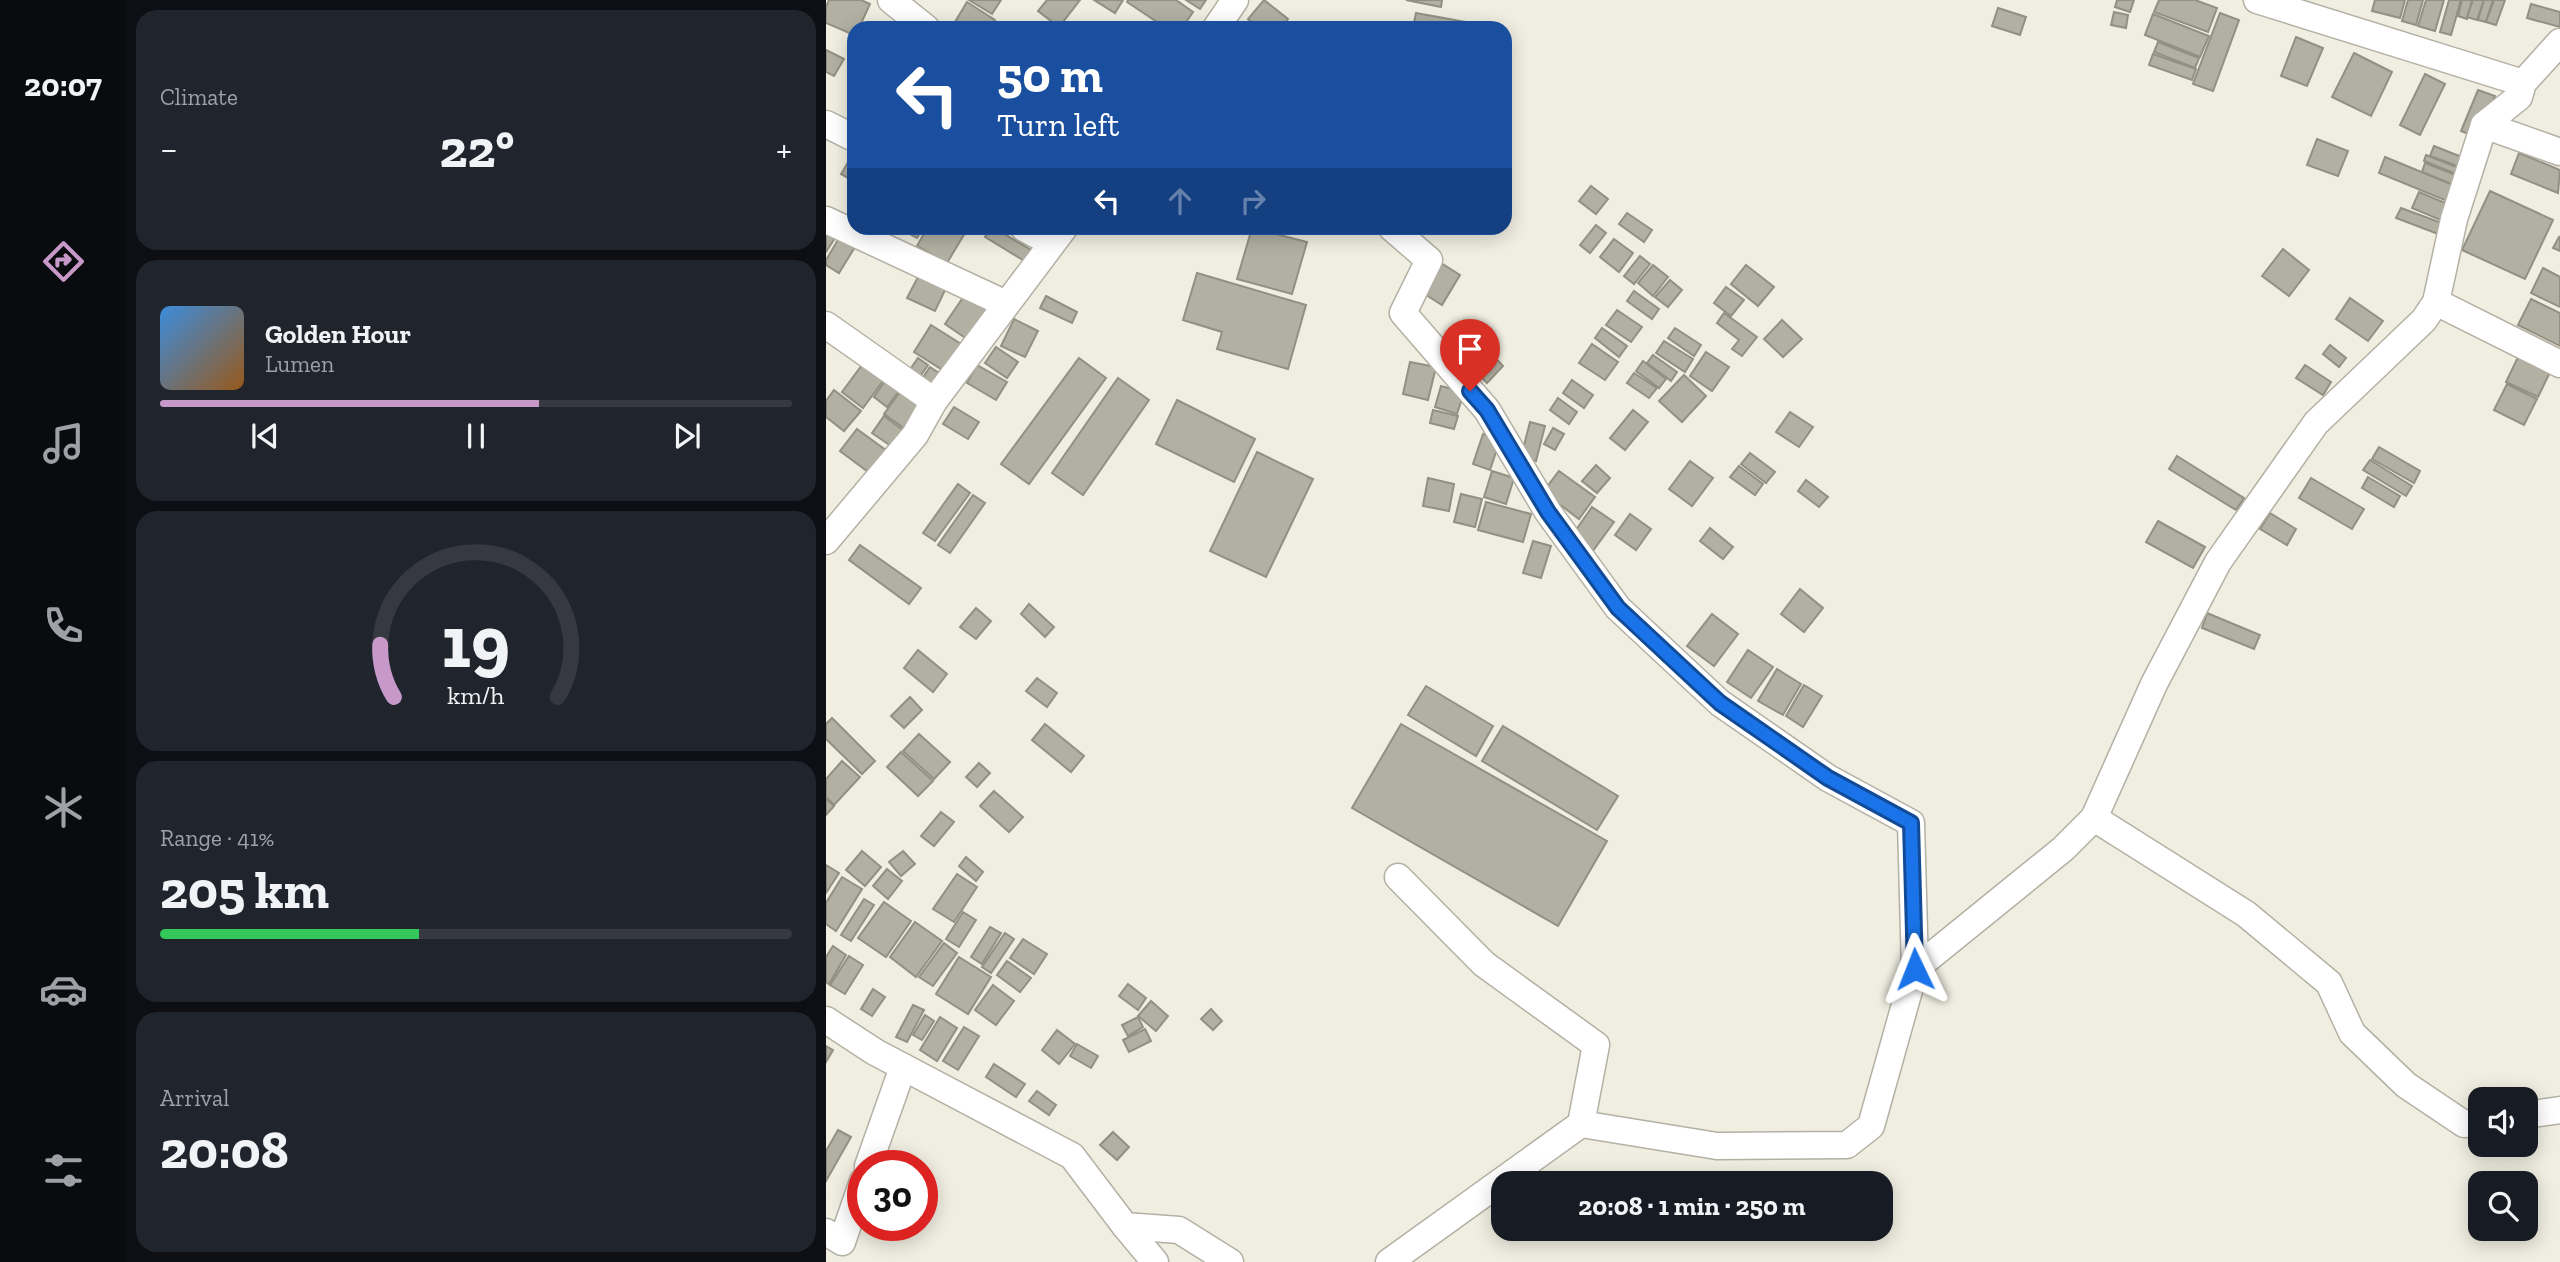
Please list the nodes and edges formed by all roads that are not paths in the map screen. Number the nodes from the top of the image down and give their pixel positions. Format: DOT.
graph roads {
  1 [pos="891,0"];
  2 [pos="1235,0"];
  3 [pos="2257,0"];
  4 [pos="917,21"];
  5 [pos="1221,21"];
  6 [pos="2560,42"];
  7 [pos="2523,83"];
  8 [pos="826,124"];
  9 [pos="2484,125"];
  10 [pos="847,134"];
  11 [pos="2560,152"];
  12 [pos="826,220"];
  13 [pos="847,230"];
  14 [pos="857,235"];
  15 [pos="1058,235"];
  16 [pos="1400,235"];
  17 [pos="2435,302"];
  18 [pos="1006,304"];
  19 [pos="826,325"];
  20 [pos="2560,364"];
  21 [pos="934,401"];
  22 [pos="826,541"];
  23 [pos="2094,818"];
  24 [pos="1398,877"];
  25 [pos="1915,969"];
  26 [pos="826,1020"];
  27 [pos="903,1067"];
  28 [pos="2560,1110"];
  29 [pos="2538,1113"];
  30 [pos="1581,1124"];
  31 [pos="2468,1124"];
  32 [pos="874,1150"];
  33 [pos="847,1215"];
  34 [pos="1125,1226"];
  35 [pos="833,1245"];
  36 [pos="1155,1262"];
  37 [pos="1230,1262"];
  38 [pos="1389,1262"];
  1 -- 4 [label="street"];
  2 -- 5 [label="street"];
  3 -- 7 [label="street"];
  6 -- 7 [label="street"];
  7 -- 9 [label="street"];
  8 -- 10 [label="street"];
  9 -- 11 [label="street"];
  9 -- 17 [label="street"];
  12 -- 13 [label="street"];
  14 -- 18 [label="street"];
  15 -- 18 [label="street"];
  16 -- 25 [label="street"];
  17 -- 20 [label="street"];
  17 -- 23 [label="street"];
  18 -- 21 [label="street"];
  19 -- 21 [label="street"];
  21 -- 22 [label="street"];
  23 -- 25 [label="street"];
  23 -- 31 [label="street"];
  24 -- 30 [label="street"];
  25 -- 30 [label="street"];
  26 -- 27 [label="street"];
  27 -- 32 [label="street"];
  27 -- 34 [label="street"];
  28 -- 29 [label="street"];
  30 -- 38 [label="street"];
  33 -- 35 [label="street"];
  34 -- 36 [label="street"];
  34 -- 37 [label="street"];
}
